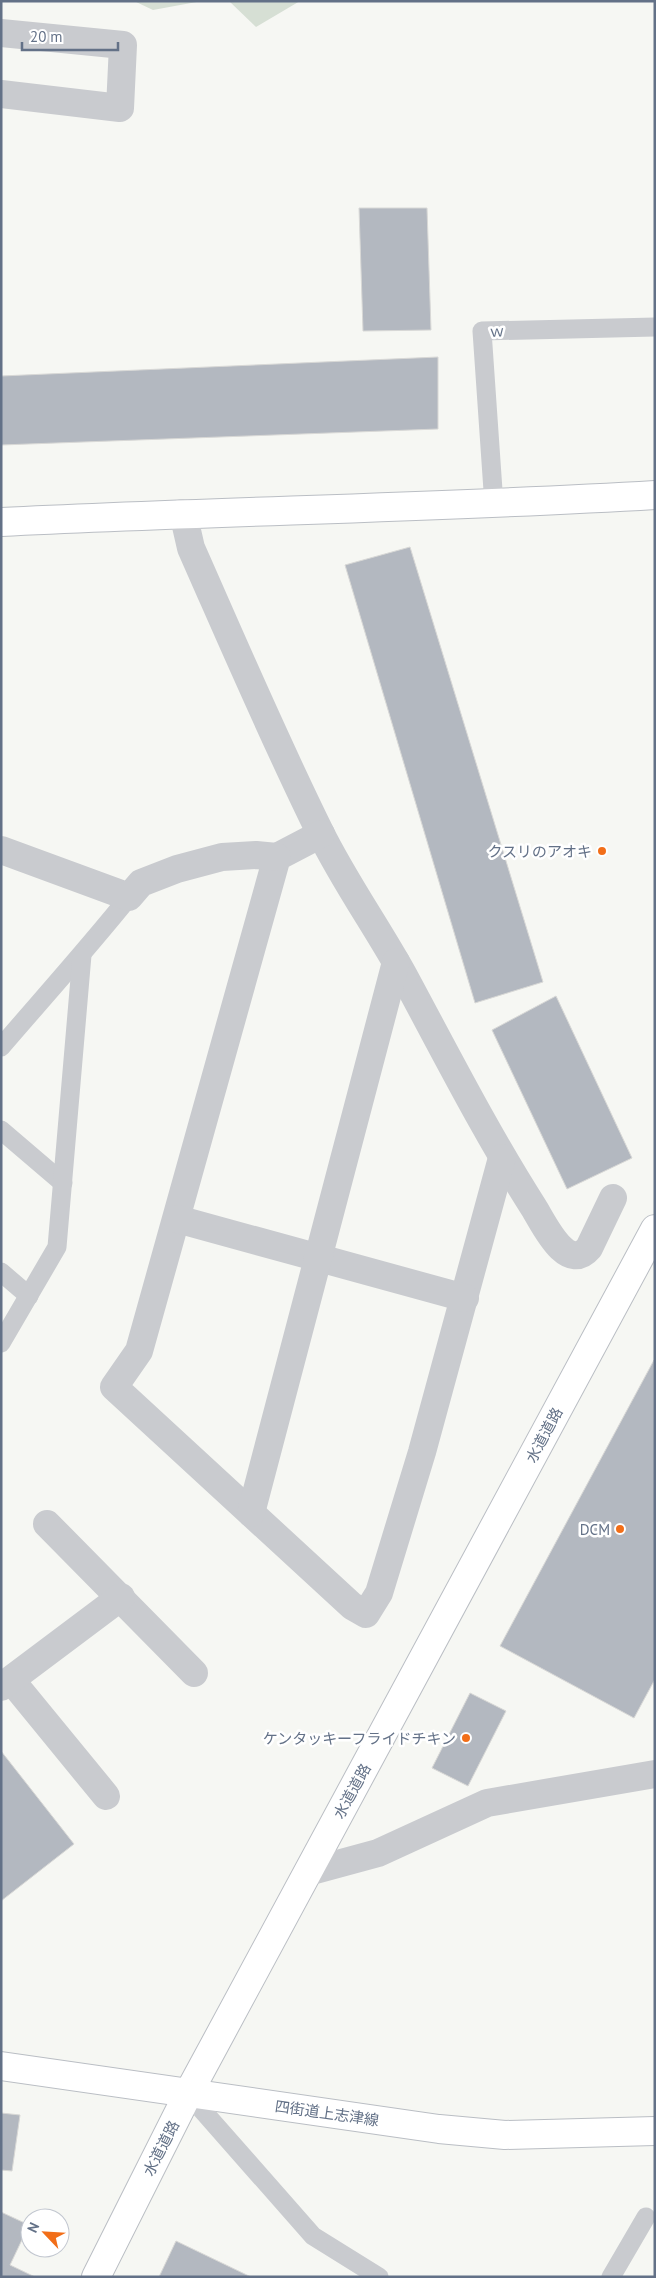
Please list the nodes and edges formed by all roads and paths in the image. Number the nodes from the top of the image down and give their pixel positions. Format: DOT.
graph roads {
  1 [pos="1,34"];
  2 [pos="1,94"];
  3 [pos="655,327"];
  4 [pos="655,496"];
  5 [pos="494,505"];
  6 [pos="183,513"];
  7 [pos="1,522"];
  8 [pos="321,834"];
  9 [pos="1,850"];
  10 [pos="277,857"];
  11 [pos="129,897"];
  12 [pos="82,955"];
  13 [pos="396,962"];
  14 [pos="2,1043"];
  15 [pos="1,1130"];
  16 [pos="502,1158"];
  17 [pos="63,1184"];
  18 [pos="614,1198"];
  19 [pos="177,1219"];
  20 [pos="655,1229"];
  21 [pos="319,1258"];
  22 [pos="1,1272"];
  23 [pos="29,1296"];
  24 [pos="465,1298"];
  25 [pos="1,1343"];
  26 [pos="251,1513"];
  27 [pos="47,1524"];
  28 [pos="121,1597"];
  29 [pos="194,1673"];
  30 [pos="6,1684"];
  31 [pos="655,1774"];
  32 [pos="106,1796"];
  33 [pos="308,1872"];
  34 [pos="1,2066"];
  35 [pos="188,2094"];
  36 [pos="655,2131"];
  37 [pos="646,2217"];
  38 [pos="96,2277"];
  39 [pos="380,2277"];
  40 [pos="611,2277"];
  1 -- 2 [label="street"];
  3 -- 5 [label="lane, ｗ"];
  4 -- 5 [label="street"];
  5 -- 6 [label="street"];
  6 -- 7 [label="street"];
  6 -- 8 [label="street"];
  8 -- 10 [label="street"];
  8 -- 13 [label="street"];
  9 -- 11 [label="street"];
  10 -- 11 [label="street"];
  10 -- 19 [label="street"];
  11 -- 12 [label="lane"];
  12 -- 14 [label="lane"];
  12 -- 17 [label="lane"];
  13 -- 16 [label="street"];
  13 -- 21 [label="street"];
  15 -- 17 [label="lane"];
  16 -- 18 [label="street"];
  16 -- 24 [label="street"];
  17 -- 23 [label="lane"];
  19 -- 21 [label="street"];
  19 -- 26 [label="street"];
  20 -- 33 [label="street, 水道道路"];
  21 -- 24 [label="street"];
  21 -- 26 [label="street"];
  22 -- 23 [label="lane"];
  23 -- 25 [label="lane"];
  24 -- 26 [label="street"];
  27 -- 28 [label="street"];
  28 -- 29 [label="street"];
  28 -- 30 [label="street"];
  30 -- 32 [label="street"];
  31 -- 33 [label="street"];
  33 -- 35 [label="street, 水道道路"];
  34 -- 35 [label="street, 四街道上志津線"];
  35 -- 36 [label="street, 四街道上志津線"];
  35 -- 38 [label="street, 水道道路"];
  35 -- 39 [label="lane"];
  37 -- 40 [label="lane"];
}
